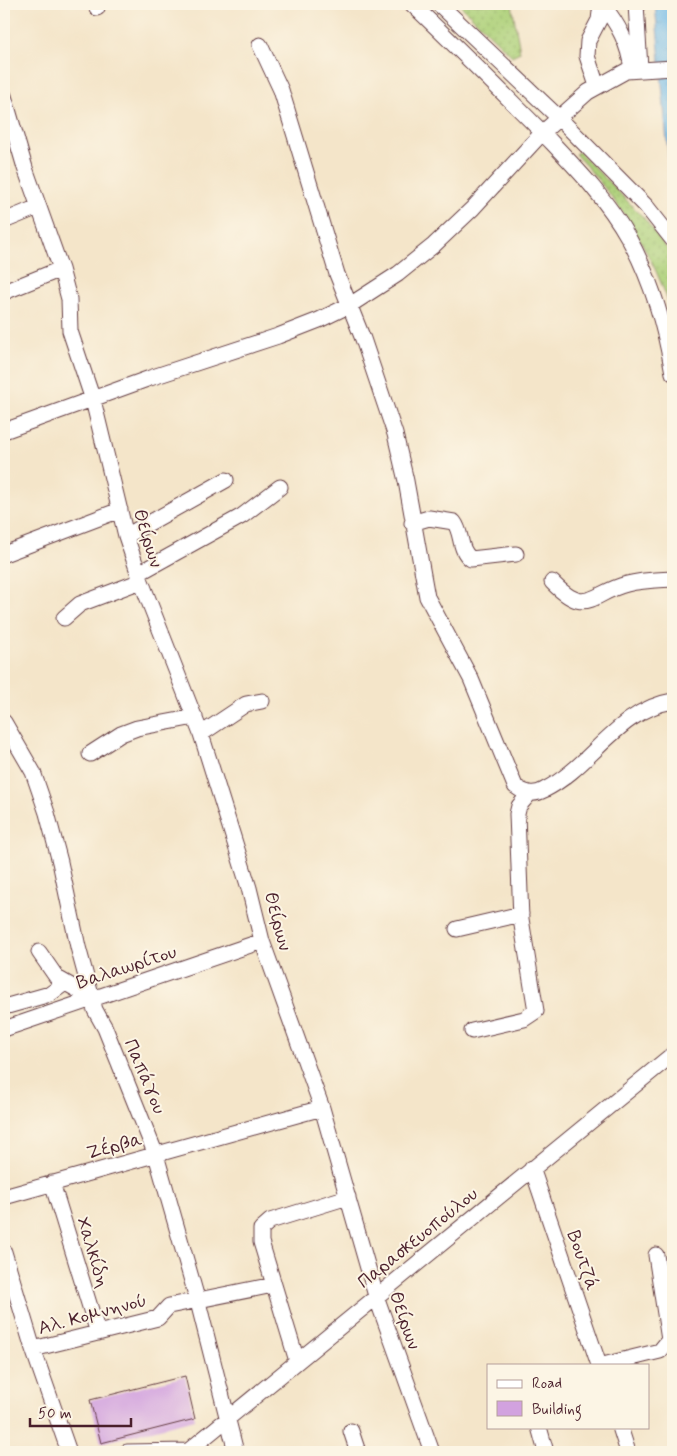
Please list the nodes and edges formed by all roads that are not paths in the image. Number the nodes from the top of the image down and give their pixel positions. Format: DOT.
graph roads {
  1 [pos="412,4"];
  2 [pos="439,4"];
  3 [pos="602,4"];
  4 [pos="636,4"];
  5 [pos="260,45"];
  6 [pos="673,68"];
  7 [pos="636,70"];
  8 [pos="597,86"];
  9 [pos="4,96"];
  10 [pos="558,117"];
  11 [pos="542,133"];
  12 [pos="38,207"];
  13 [pos="4,221"];
  14 [pos="673,240"];
  15 [pos="61,269"];
  16 [pos="4,292"];
  17 [pos="350,305"];
  18 [pos="673,373"];
  19 [pos="93,400"];
  20 [pos="4,431"];
  21 [pos="226,480"];
  22 [pos="280,487"];
  23 [pos="120,510"];
  24 [pos="412,523"];
  25 [pos="126,536"];
  26 [pos="4,554"];
  27 [pos="516,554"];
  28 [pos="140,577"];
  29 [pos="673,579"];
  30 [pos="552,582"];
  31 [pos="64,618"];
  32 [pos="262,701"];
  33 [pos="673,701"];
  34 [pos="195,717"];
  35 [pos="4,722"];
  36 [pos="201,734"];
  37 [pos="90,754"];
  38 [pos="530,793"];
  39 [pos="520,914"];
  40 [pos="457,929"];
  41 [pos="262,941"];
  42 [pos="40,952"];
  43 [pos="65,983"];
  44 [pos="92,998"];
  45 [pos="4,1007"];
  46 [pos="4,1029"];
  47 [pos="472,1031"];
  48 [pos="673,1054"];
  49 [pos="322,1108"];
  50 [pos="156,1155"];
  51 [pos="532,1168"];
  52 [pos="52,1183"];
  53 [pos="4,1197"];
  54 [pos="348,1197"];
  55 [pos="4,1252"];
  56 [pos="656,1255"];
  57 [pos="273,1285"];
  58 [pos="376,1296"];
  59 [pos="198,1302"];
  60 [pos="98,1333"];
  61 [pos="33,1349"];
  62 [pos="297,1361"];
  63 [pos="599,1364"];
  64 [pos="607,1364"];
  65 [pos="226,1420"];
  66 [pos="539,1428"];
  67 [pos="620,1428"];
  68 [pos="351,1431"];
  69 [pos="188,1451"];
  70 [pos="69,1452"];
  71 [pos="127,1452"];
  72 [pos="236,1452"];
  73 [pos="358,1452"];
  74 [pos="432,1452"];
  75 [pos="546,1452"];
  76 [pos="628,1452"];
  1 -- 11 [label="street"];
  2 -- 10 [label="street"];
  3 -- 7 [label="street"];
  3 -- 8 [label="street"];
  4 -- 7 [label="street"];
  5 -- 17 [label="street"];
  6 -- 7 [label="street"];
  7 -- 8 [label="street"];
  8 -- 10 [label="street"];
  9 -- 12 [label="street, Θείρων"];
  10 -- 11 [label="street"];
  10 -- 14 [label="street"];
  11 -- 17 [label="street"];
  11 -- 18 [label="street"];
  12 -- 13 [label="street"];
  12 -- 15 [label="street, Θείρων"];
  15 -- 16 [label="street"];
  15 -- 19 [label="street, Θείρων"];
  17 -- 19 [label="street"];
  17 -- 24 [label="street"];
  19 -- 20 [label="street"];
  19 -- 23 [label="street, Θείρων"];
  21 -- 25 [label="street"];
  22 -- 28 [label="street"];
  23 -- 25 [label="street, Θείρων"];
  23 -- 26 [label="street"];
  24 -- 27 [label="street"];
  24 -- 38 [label="street"];
  25 -- 28 [label="street, Θείρων"];
  28 -- 31 [label="street"];
  28 -- 34 [label="street, Θείρων"];
  29 -- 30 [label="street"];
  32 -- 36 [label="street"];
  33 -- 38 [label="street"];
  34 -- 36 [label="street, Θείρων"];
  34 -- 37 [label="street"];
  35 -- 44 [label="street, Παπάγου"];
  36 -- 41 [label="street, Θείρων"];
  38 -- 39 [label="street"];
  39 -- 40 [label="street"];
  39 -- 47 [label="street"];
  41 -- 44 [label="street, Βαλαωρίτου"];
  41 -- 49 [label="street, Θείρων"];
  42 -- 43 [label="street"];
  43 -- 44 [label="street"];
  43 -- 45 [label="street, Βαλαωρίτου"];
  44 -- 46 [label="street, Βαλαωρίτου"];
  44 -- 50 [label="street, Παπάγου"];
  48 -- 51 [label="street, Παρασκευοπούλου"];
  49 -- 50 [label="street, Ζέρβα"];
  49 -- 54 [label="street, Θείρων"];
  50 -- 52 [label="street, Ζέρβα"];
  50 -- 59 [label="street, Παπάγου"];
  51 -- 58 [label="street, Παρασκευοπούλου"];
  51 -- 63 [label="street, Βουτζά"];
  52 -- 53 [label="street, Ζέρβα"];
  52 -- 60 [label="street, Χαλκίδη"];
  54 -- 57 [label="street"];
  54 -- 58 [label="street, Θείρων"];
  55 -- 61 [label="street"];
  56 -- 64 [label="street"];
  57 -- 59 [label="street, Αλ. Κομνηνού"];
  57 -- 62 [label="street"];
  58 -- 62 [label="street, Παρασκευοπούλου"];
  58 -- 74 [label="street, Θείρων"];
  59 -- 60 [label="street, Αλ. Κομνηνού"];
  59 -- 65 [label="street, Παπάγου"];
  60 -- 61 [label="street, Αλ. Κομνηνού"];
  61 -- 70 [label="street"];
  62 -- 65 [label="street, Παρασκευοπούλου"];
  65 -- 69 [label="street, Παρασκευοπούλου"];
  65 -- 72 [label="street, Παπάγου"];
  66 -- 75 [label="street"];
  67 -- 76 [label="street"];
  68 -- 73 [label="street"];
  69 -- 71 [label="street"];
}
